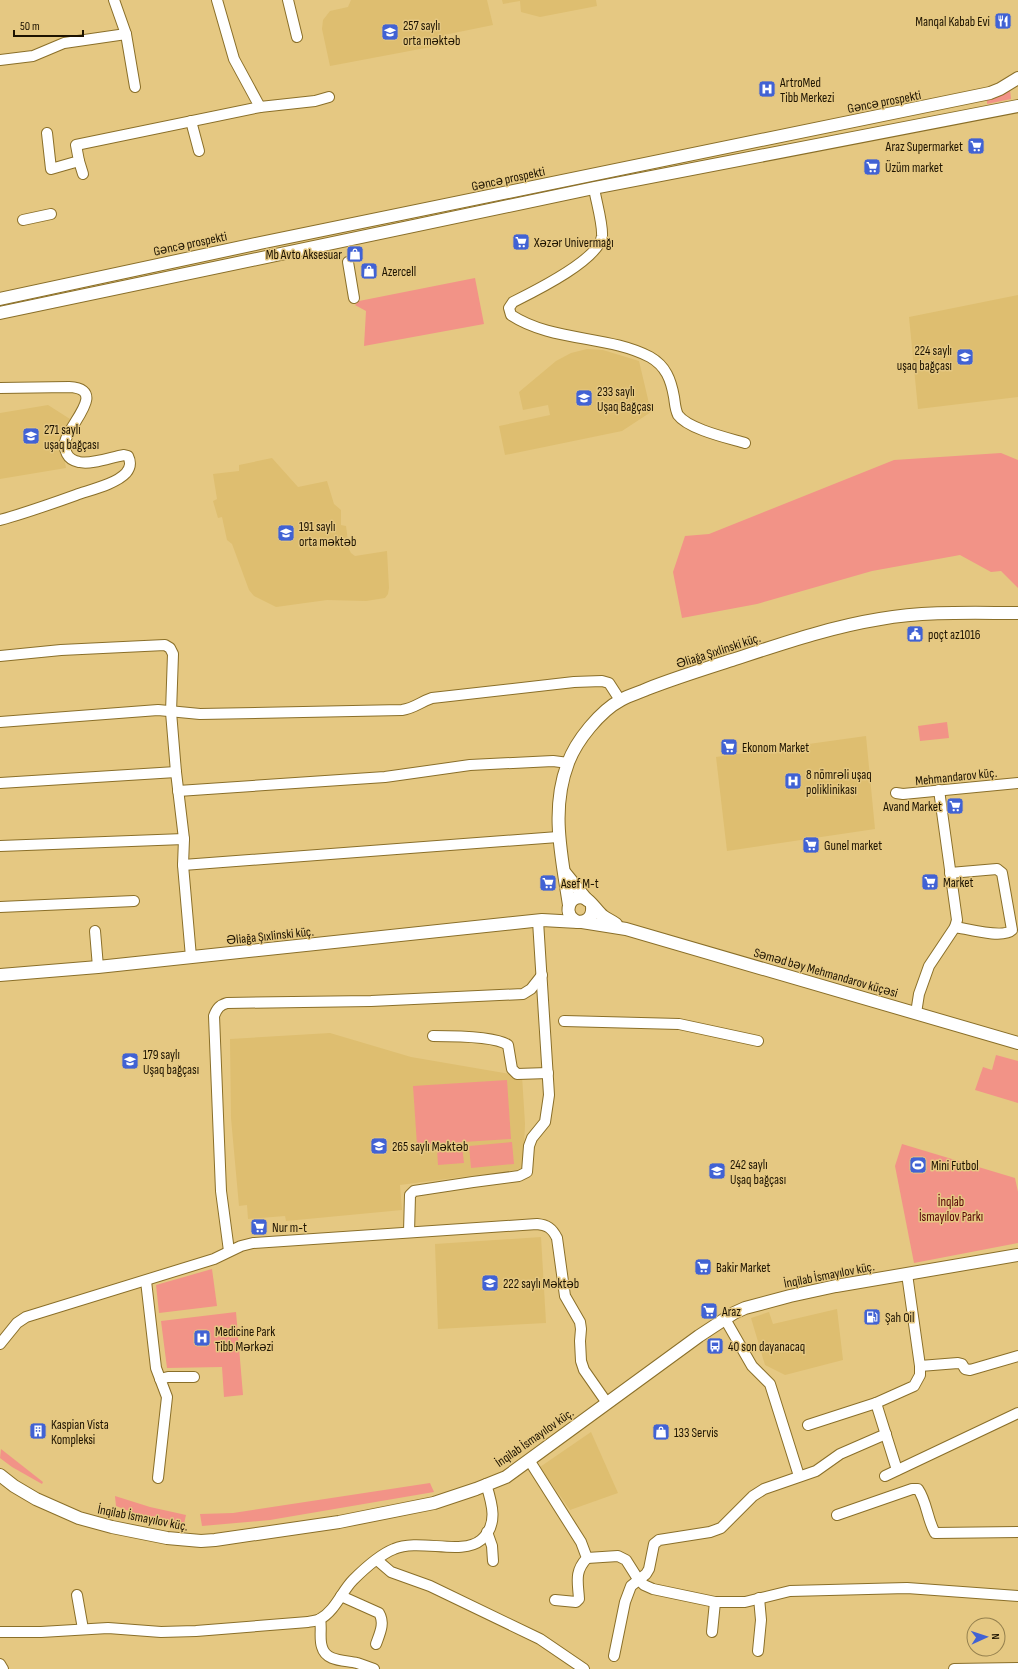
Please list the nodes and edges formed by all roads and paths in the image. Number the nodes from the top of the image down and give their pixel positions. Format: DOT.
graph roads {
  1 [pos="114,0"];
  2 [pos="217,0"];
  3 [pos="288,0"];
  4 [pos="126,34"];
  5 [pos="296,37"];
  6 [pos="0,60"];
  7 [pos="1018,78"];
  8 [pos="135,87"];
  9 [pos="330,97"];
  10 [pos="1018,106"];
  11 [pos="260,107"];
  12 [pos="191,121"];
  13 [pos="47,133"];
  14 [pos="199,151"];
  15 [pos="79,160"];
  16 [pos="83,174"];
  17 [pos="594,188"];
  18 [pos="51,214"];
  19 [pos="24,220"];
  20 [pos="348,262"];
  21 [pos="52,288"];
  22 [pos="354,298"];
  23 [pos="0,299"];
  24 [pos="55,302"];
  25 [pos="0,313"];
  26 [pos="0,388"];
  27 [pos="745,443"];
  28 [pos="0,520"];
  29 [pos="1018,613"];
  30 [pos="0,656"];
  31 [pos="620,700"];
  32 [pos="171,712"];
  33 [pos="0,722"];
  34 [pos="568,763"];
  35 [pos="176,772"];
  36 [pos="0,783"];
  37 [pos="1018,783"];
  38 [pos="939,790"];
  39 [pos="178,791"];
  40 [pos="896,794"];
  41 [pos="558,837"];
  42 [pos="184,839"];
  43 [pos="0,846"];
  44 [pos="183,865"];
  45 [pos="564,872"];
  46 [pos="950,873"];
  47 [pos="134,901"];
  48 [pos="590,903"];
  49 [pos="569,906"];
  50 [pos="0,907"];
  51 [pos="540,921"];
  52 [pos="580,922"];
  53 [pos="955,927"];
  54 [pos="626,929"];
  55 [pos="95,931"];
  56 [pos="191,957"];
  57 [pos="98,967"];
  58 [pos="0,975"];
  59 [pos="542,975"];
  60 [pos="916,1013"];
  61 [pos="564,1021"];
  62 [pos="433,1036"];
  63 [pos="758,1041"];
  64 [pos="1018,1043"];
  65 [pos="548,1073"];
  66 [pos="409,1232"];
  67 [pos="229,1251"];
  68 [pos="1018,1254"];
  69 [pos="907,1274"];
  70 [pos="146,1281"];
  71 [pos="725,1318"];
  72 [pos="0,1344"];
  73 [pos="1018,1356"];
  74 [pos="920,1366"];
  75 [pos="194,1377"];
  76 [pos="160,1379"];
  77 [pos="606,1403"];
  78 [pos="876,1403"];
  79 [pos="1018,1413"];
  80 [pos="808,1425"];
  81 [pos="886,1434"];
  82 [pos="529,1460"];
  83 [pos="897,1470"];
  84 [pos="0,1475"];
  85 [pos="799,1476"];
  86 [pos="884,1476"];
  87 [pos="158,1478"];
  88 [pos="486,1484"];
  89 [pos="837,1515"];
  90 [pos="487,1532"];
  91 [pos="1018,1532"];
  92 [pos="587,1558"];
  93 [pos="377,1560"];
  94 [pos="493,1561"];
  95 [pos="638,1579"];
  96 [pos="77,1595"];
  97 [pos="341,1596"];
  98 [pos="1018,1596"];
  99 [pos="759,1598"];
  100 [pos="555,1600"];
  101 [pos="714,1602"];
  102 [pos="320,1619"];
  103 [pos="84,1629"];
  104 [pos="0,1632"];
  105 [pos="712,1632"];
  106 [pos="376,1644"];
  107 [pos="758,1651"];
  108 [pos="614,1656"];
  109 [pos="0,1664"];
  110 [pos="1018,1668"];
  111 [pos="3,1669"];
  112 [pos="374,1669"];
  113 [pos="584,1669"];
  114 [pos="954,1669"];
  1 -- 4 [label="street"];
  2 -- 11 [label="street"];
  3 -- 5 [label="street"];
  4 -- 6 [label="street"];
  4 -- 8 [label="street"];
  7 -- 21 [label="main road, Gəncə prospekti"];
  9 -- 11 [label="street"];
  10 -- 17 [label="main road"];
  11 -- 12 [label="street"];
  12 -- 14 [label="street"];
  12 -- 15 [label="street"];
  13 -- 15 [label="street"];
  15 -- 16 [label="street"];
  17 -- 24 [label="main road"];
  17 -- 27 [label="street"];
  18 -- 19 [label="street"];
  20 -- 22 [label="street"];
  21 -- 23 [label="main road, Gəncə prospekti"];
  21 -- 24 [label="main road"];
  24 -- 25 [label="main road"];
  26 -- 28 [label="street"];
  29 -- 31 [label="main road, Əliağa Şıxlinski küç."];
  30 -- 32 [label="street"];
  31 -- 32 [label="street"];
  31 -- 34 [label="main road, Əliağa Şıxlinski küç."];
  32 -- 33 [label="street"];
  32 -- 35 [label="street"];
  34 -- 39 [label="street"];
  34 -- 41 [label="main road, Əliağa Şıxlinski küç."];
  35 -- 36 [label="street"];
  35 -- 39 [label="street"];
  37 -- 38 [label="street, Mehmandarov küç."];
  38 -- 40 [label="street, Mehmandarov küç."];
  38 -- 46 [label="street"];
  39 -- 42 [label="street"];
  41 -- 44 [label="street"];
  41 -- 45 [label="main road, Əliağa Şıxlinski küç."];
  42 -- 43 [label="street"];
  42 -- 44 [label="street"];
  44 -- 56 [label="street"];
  45 -- 48 [label="main road"];
  45 -- 49 [label="main road, Əliağa Şıxlinski küç."];
  46 -- 53 [label="street"];
  46 -- 53 [label="street"];
  47 -- 50 [label="street"];
  48 -- 49 [label="main road"];
  48 -- 52 [label="main road"];
  48 -- 54 [label="main road"];
  49 -- 51 [label="main road"];
  49 -- 52 [label="main road"];
  51 -- 52 [label="main road"];
  51 -- 56 [label="main road, Əliağa Şıxlinski küç."];
  51 -- 59 [label="street"];
  52 -- 54 [label="main road"];
  53 -- 60 [label="street"];
  54 -- 60 [label="main road, Səməd bəy Mehmandarov küçəsi"];
  55 -- 57 [label="street"];
  56 -- 57 [label="main road, Əliağa Şıxlinski küç."];
  57 -- 58 [label="main road, Əliağa Şıxlinski küç."];
  59 -- 65 [label="street"];
  59 -- 67 [label="street"];
  60 -- 64 [label="main road, Səməd bəy Mehmandarov küçəsi"];
  61 -- 63 [label="street"];
  62 -- 65 [label="street"];
  65 -- 66 [label="street"];
  66 -- 67 [label="street"];
  66 -- 77 [label="street"];
  67 -- 70 [label="street"];
  68 -- 69 [label="main road, İnqilab İsmayılov küç."];
  69 -- 71 [label="main road, İnqilab İsmayılov küç."];
  69 -- 74 [label="street"];
  70 -- 72 [label="street"];
  70 -- 76 [label="street"];
  71 -- 77 [label="main road, İnqilab İsmayılov küç."];
  71 -- 85 [label="street"];
  73 -- 74 [label="street"];
  74 -- 78 [label="street"];
  75 -- 76 [label="street"];
  76 -- 87 [label="street"];
  77 -- 82 [label="main road, İnqilab İsmayılov küç."];
  78 -- 80 [label="street"];
  78 -- 81 [label="street"];
  79 -- 83 [label="street"];
  81 -- 83 [label="street"];
  81 -- 85 [label="street"];
  82 -- 88 [label="main road, İnqilab İsmayılov küç."];
  82 -- 92 [label="street"];
  83 -- 86 [label="street"];
  84 -- 88 [label="main road, İnqilab İsmayılov küç."];
  85 -- 95 [label="street"];
  88 -- 90 [label="street"];
  89 -- 91 [label="street"];
  90 -- 93 [label="street"];
  90 -- 94 [label="street"];
  92 -- 95 [label="street"];
  92 -- 100 [label="street"];
  93 -- 97 [label="street"];
  93 -- 113 [label="street"];
  95 -- 101 [label="street"];
  95 -- 108 [label="street"];
  96 -- 103 [label="street"];
  97 -- 102 [label="street"];
  97 -- 106 [label="street"];
  98 -- 99 [label="street"];
  99 -- 101 [label="street"];
  99 -- 107 [label="street"];
  101 -- 105 [label="street"];
  102 -- 103 [label="street"];
  102 -- 112 [label="street"];
  103 -- 104 [label="street"];
  109 -- 111 [label="street"];
  110 -- 114 [label="street"];
}
